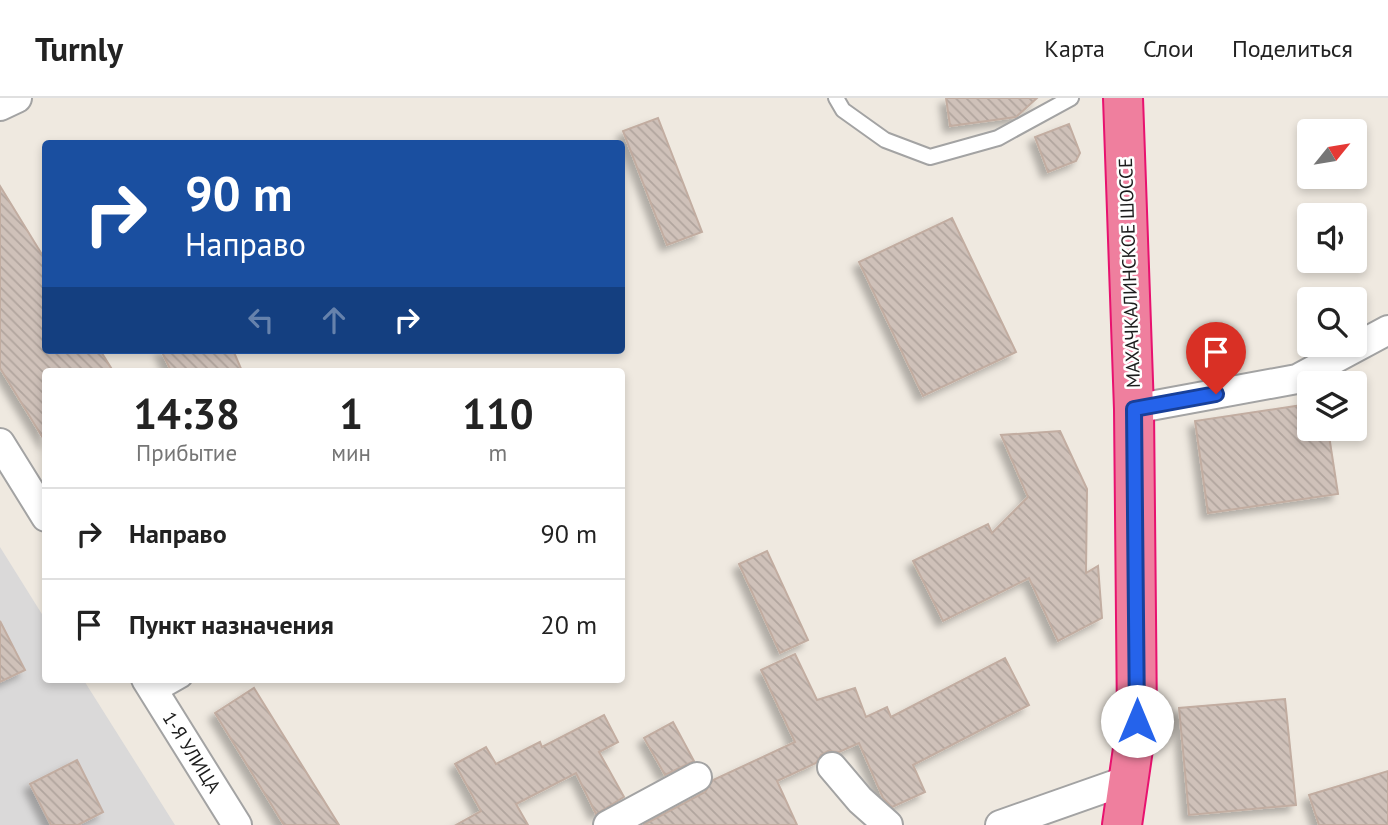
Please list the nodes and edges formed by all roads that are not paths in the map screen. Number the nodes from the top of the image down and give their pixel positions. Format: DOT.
graph roads {
  1 [pos="17,98"];
  2 [pos="836,98"];
  3 [pos="1071,98"];
  4 [pos="1123,98"];
  5 [pos="0,106"];
  6 [pos="1388,330"];
  7 [pos="1134,409"];
  8 [pos="1,447"];
  9 [pos="42,511"];
  10 [pos="151,687"];
  11 [pos="832,767"];
  12 [pos="697,777"];
  13 [pos="1128,780"];
  14 [pos="237,825"];
  15 [pos="608,825"];
  16 [pos="888,825"];
  17 [pos="1000,825"];
  18 [pos="1122,825"];
  1 -- 5 [label="street"];
  2 -- 3 [label="lane"];
  4 -- 7 [label="highway, МАХАЧКАЛИНСКОЕ ШОССЕ"];
  6 -- 7 [label="street"];
  7 -- 13 [label="highway, МАХАЧКАЛИНСКОЕ ШОССЕ"];
  8 -- 9 [label="street"];
  10 -- 14 [label="street, 1-Я УЛИЦА"];
  11 -- 16 [label="street"];
  12 -- 15 [label="street"];
  13 -- 17 [label="street"];
  13 -- 18 [label="highway, МАХАЧКАЛИНСКОЕ ШОССЕ"];
}
